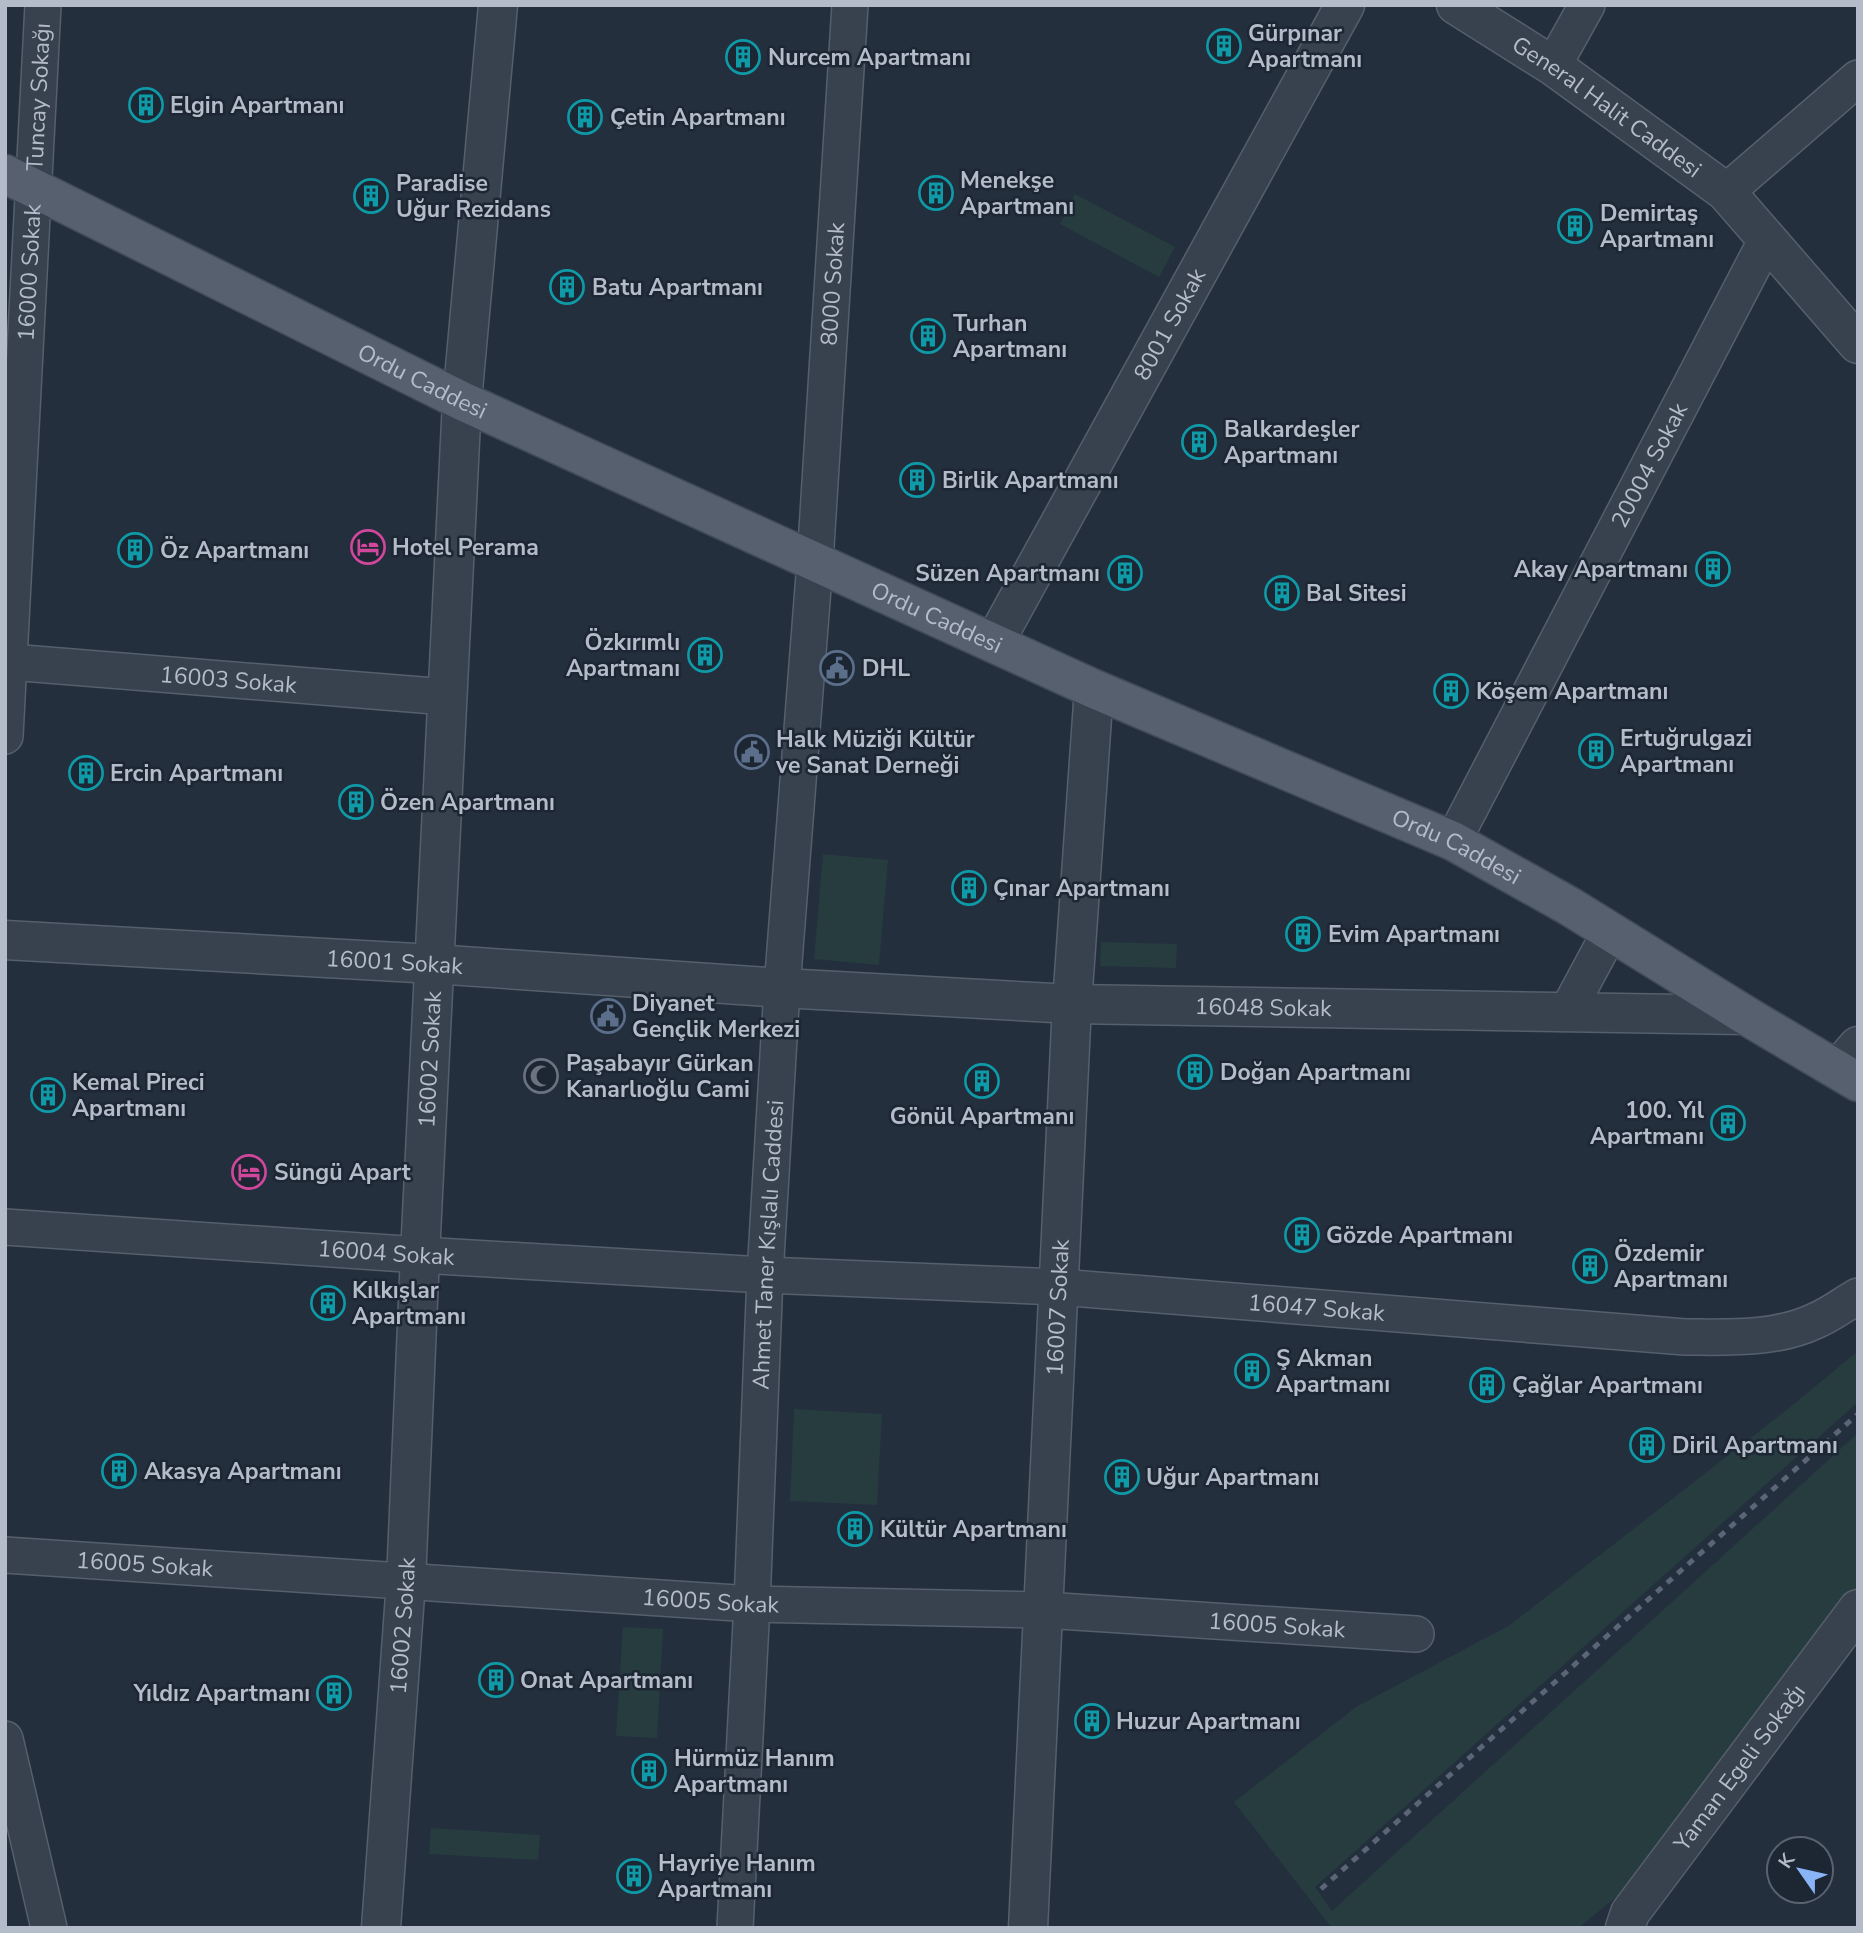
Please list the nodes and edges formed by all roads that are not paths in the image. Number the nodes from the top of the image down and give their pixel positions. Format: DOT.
graph roads {
  1 [pos="43,5"];
  2 [pos="498,5"];
  3 [pos="850,5"];
  4 [pos="1345,5"];
  5 [pos="1456,5"];
  6 [pos="1587,5"];
  7 [pos="1553,66"];
  8 [pos="1858,78"];
  9 [pos="20,181"];
  10 [pos="1726,191"];
  11 [pos="1767,239"];
  12 [pos="1858,344"];
  13 [pos="462,401"];
  14 [pos="815,562"];
  15 [pos="994,643"];
  16 [pos="10,662"];
  17 [pos="1094,689"];
  18 [pos="447,697"];
  19 [pos="5,736"];
  20 [pos="1454,841"];
  21 [pos="1611,932"];
  22 [pos="5,940"];
  23 [pos="433,964"];
  24 [pos="782,988"];
  25 [pos="1072,1004"];
  26 [pos="1567,1012"];
  27 [pos="1745,1015"];
  28 [pos="1851,1066"];
  29 [pos="5,1227"];
  30 [pos="420,1255"];
  31 [pos="765,1275"];
  32 [pos="1059,1287"];
  33 [pos="1858,1296"];
  34 [pos="5,1555"];
  35 [pos="407,1581"];
  36 [pos="752,1604"];
  37 [pos="1858,1609"];
  38 [pos="1044,1610"];
  39 [pos="1416,1634"];
  40 [pos="5,1739"];
  41 [pos="49,1928"];
  42 [pos="381,1928"];
  43 [pos="736,1928"];
  44 [pos="1028,1928"];
  45 [pos="1625,1928"];
  1 -- 9 [label="lane, Tuncay Sokağı"];
  2 -- 13 [label="street, 16002 Sokak"];
  3 -- 14 [label="lane, 8000 Sokak"];
  4 -- 15 [label="street, 8001 Sokak"];
  5 -- 7 [label="street, General Halit Caddesi"];
  6 -- 7 [label="lane"];
  7 -- 10 [label="street, General Halit Caddesi"];
  8 -- 10 [label="lane"];
  9 -- 13 [label="main road, Ordu Caddesi"];
  9 -- 16 [label="lane, 16000 Sokak"];
  10 -- 11 [label="street, General Halit Caddesi"];
  11 -- 12 [label="street, General Halit Caddesi"];
  11 -- 20 [label="lane, 20004 Sokak"];
  13 -- 14 [label="main road, Ordu Caddesi"];
  13 -- 18 [label="street, 16002 Sokak"];
  14 -- 15 [label="main road, Ordu Caddesi"];
  14 -- 24 [label="lane, Ahmet Taner Kışlalı Caddesi"];
  15 -- 17 [label="main road, Ordu Caddesi"];
  16 -- 18 [label="lane, 16003 Sokak"];
  16 -- 19 [label="lane, 16000 Sokak"];
  17 -- 20 [label="main road, Ordu Caddesi"];
  17 -- 25 [label="street, 16007 Sokak"];
  18 -- 23 [label="street, 16002 Sokak"];
  20 -- 21 [label="main road, Ordu Caddesi"];
  21 -- 26 [label="lane"];
  21 -- 27 [label="main road, Ordu Caddesi"];
  22 -- 23 [label="street, 16001 Sokak"];
  23 -- 24 [label="street, 16001 Sokak"];
  23 -- 30 [label="street, 16002 Sokak"];
  24 -- 25 [label="street, 16048 Sokak"];
  24 -- 31 [label="lane, Ahmet Taner Kışlalı Caddesi"];
  25 -- 26 [label="street, 16048 Sokak"];
  25 -- 32 [label="street, 16007 Sokak"];
  26 -- 27 [label="street, 16048 Sokak"];
  27 -- 28 [label="main road, Ordu Caddesi"];
  29 -- 30 [label="lane, 16004 Sokak"];
  30 -- 31 [label="lane, 16004 Sokak"];
  30 -- 35 [label="street, 16002 Sokak"];
  31 -- 32 [label="lane, 16047 Sokak"];
  31 -- 36 [label="lane, Ahmet Taner Kışlalı Caddesi"];
  32 -- 33 [label="lane, 16047 Sokak"];
  32 -- 38 [label="street, 16007 Sokak"];
  34 -- 35 [label="lane, 16005 Sokak"];
  35 -- 36 [label="lane, 16005 Sokak"];
  35 -- 42 [label="street, 16002 Sokak"];
  36 -- 38 [label="lane, 16005 Sokak"];
  36 -- 43 [label="lane, Ahmet Taner Kışlalı Caddesi"];
  37 -- 45 [label="street, Yaman Egeli Sokağı"];
  38 -- 39 [label="lane, 16005 Sokak"];
  38 -- 44 [label="street, 16007 Sokak"];
  40 -- 41 [label="lane"];
}
